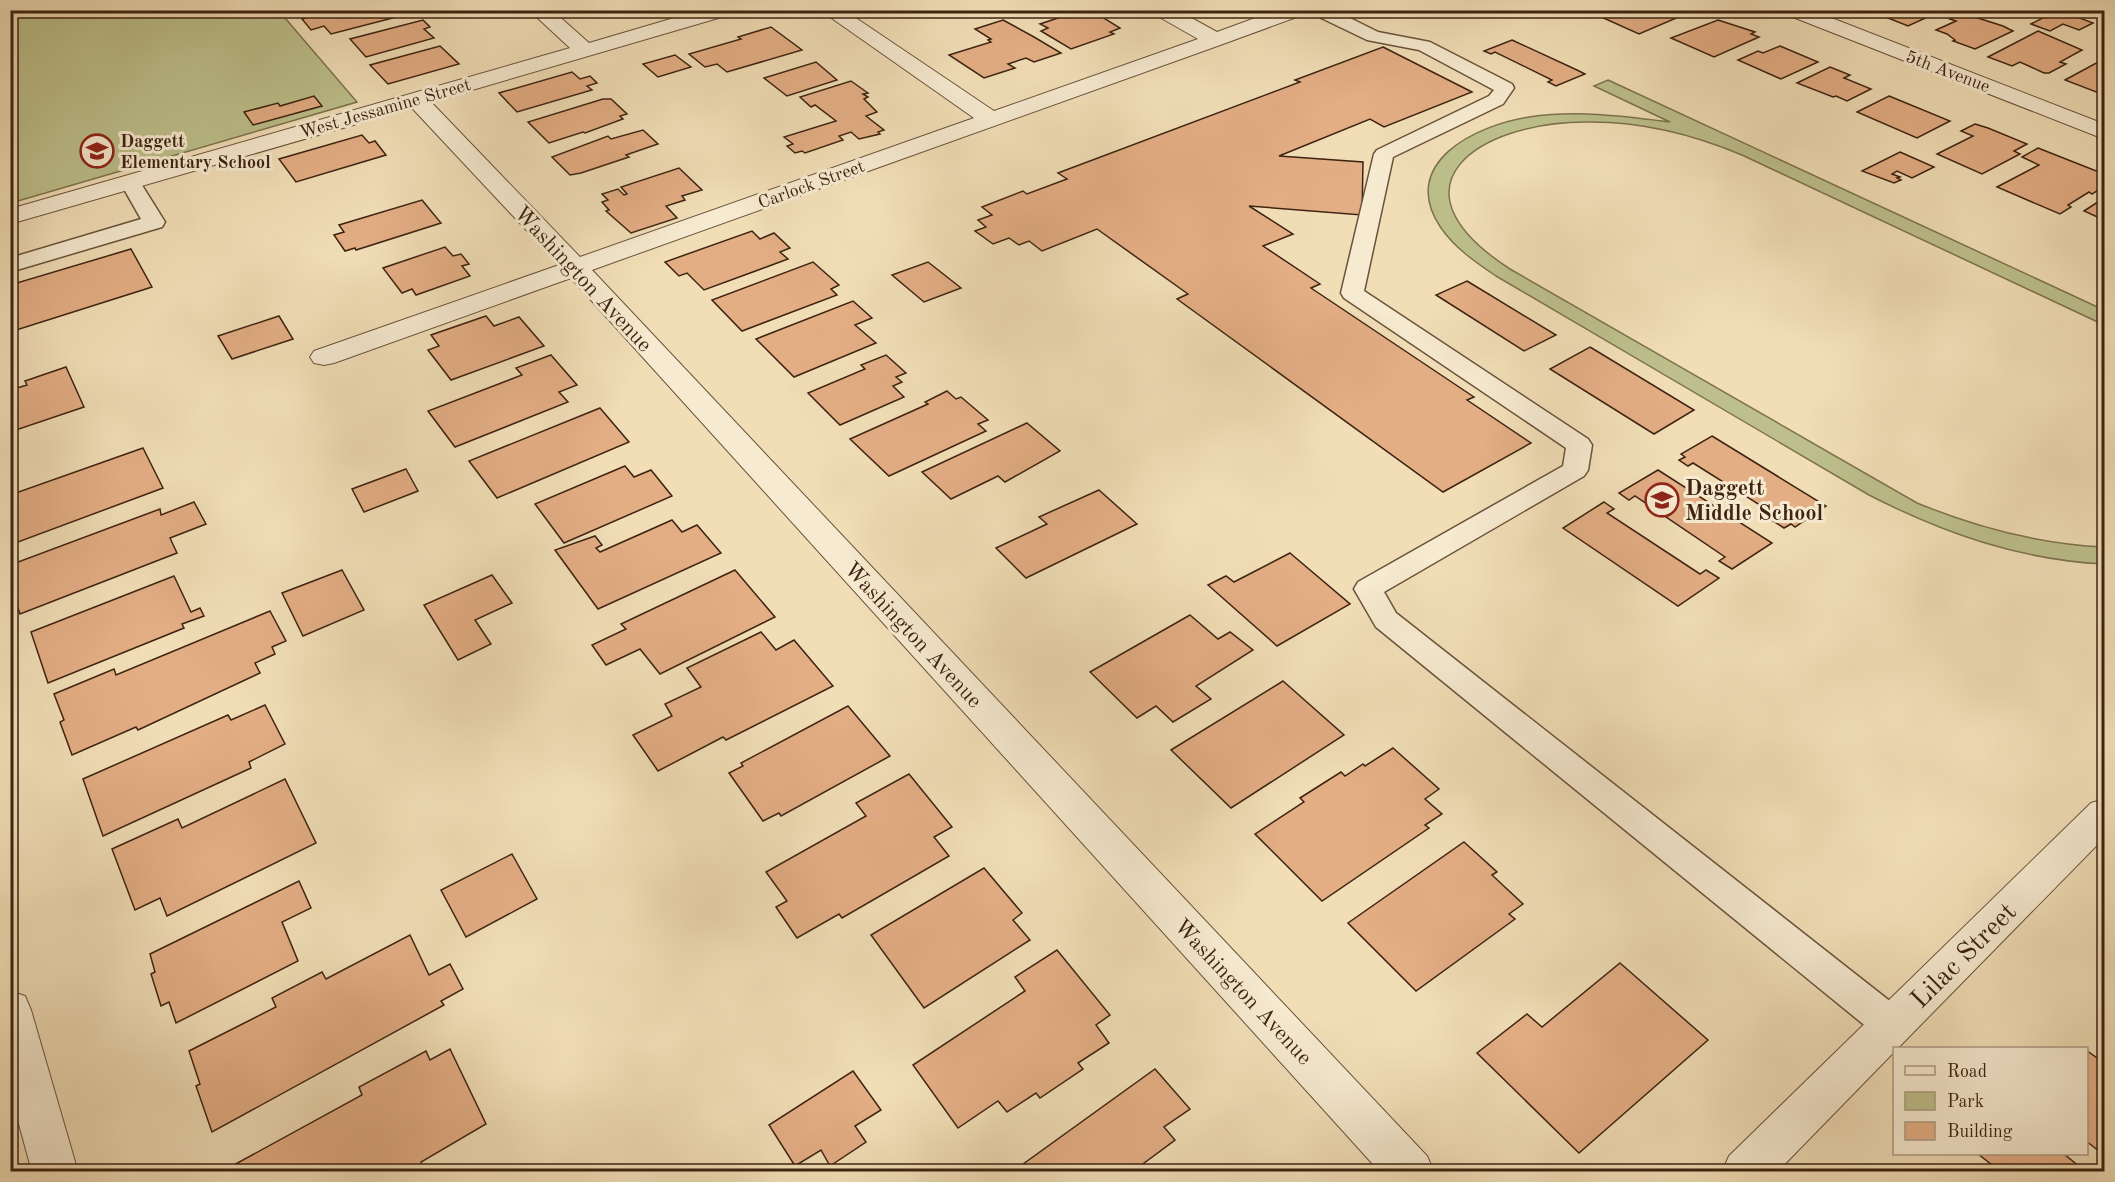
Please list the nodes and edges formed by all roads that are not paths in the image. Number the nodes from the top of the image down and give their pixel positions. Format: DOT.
graph roads {
  1 [pos="539,10"];
  2 [pos="725,10"];
  3 [pos="830,10"];
  4 [pos="1161,10"];
  5 [pos="1298,10"];
  6 [pos="1319,10"];
  7 [pos="1792,10"];
  8 [pos="1216,40"];
  9 [pos="586,51"];
  10 [pos="416,99"];
  11 [pos="992,120"];
  12 [pos="2104,132"];
  13 [pos="130,182"];
  14 [pos="10,217"];
  15 [pos="10,266"];
  16 [pos="576,268"];
  17 [pos="324,357"];
  18 [pos="2104,814"];
  19 [pos="10,1010"];
  20 [pos="1892,1025"];
  21 [pos="55,1172"];
  22 [pos="1411,1172"];
  23 [pos="1744,1172"];
  1 -- 9 [label="street"];
  2 -- 9 [label="street, West Jessamine Street"];
  3 -- 11 [label="street"];
  4 -- 8 [label="street"];
  5 -- 8 [label="street, Carlock Street"];
  6 -- 20 [label="lane"];
  7 -- 12 [label="street, 5th Avenue"];
  8 -- 11 [label="street, Carlock Street"];
  9 -- 10 [label="street, West Jessamine Street"];
  10 -- 13 [label="street, West Jessamine Street"];
  10 -- 16 [label="street, Washington Avenue"];
  11 -- 16 [label="street, Carlock Street"];
  13 -- 14 [label="street, West Jessamine Street"];
  13 -- 15 [label="lane"];
  16 -- 17 [label="street, Carlock Street"];
  16 -- 22 [label="street, Washington Avenue"];
  18 -- 20 [label="street, Lilac Street"];
  19 -- 21 [label="street"];
  20 -- 23 [label="street, Lilac Street"];
}
